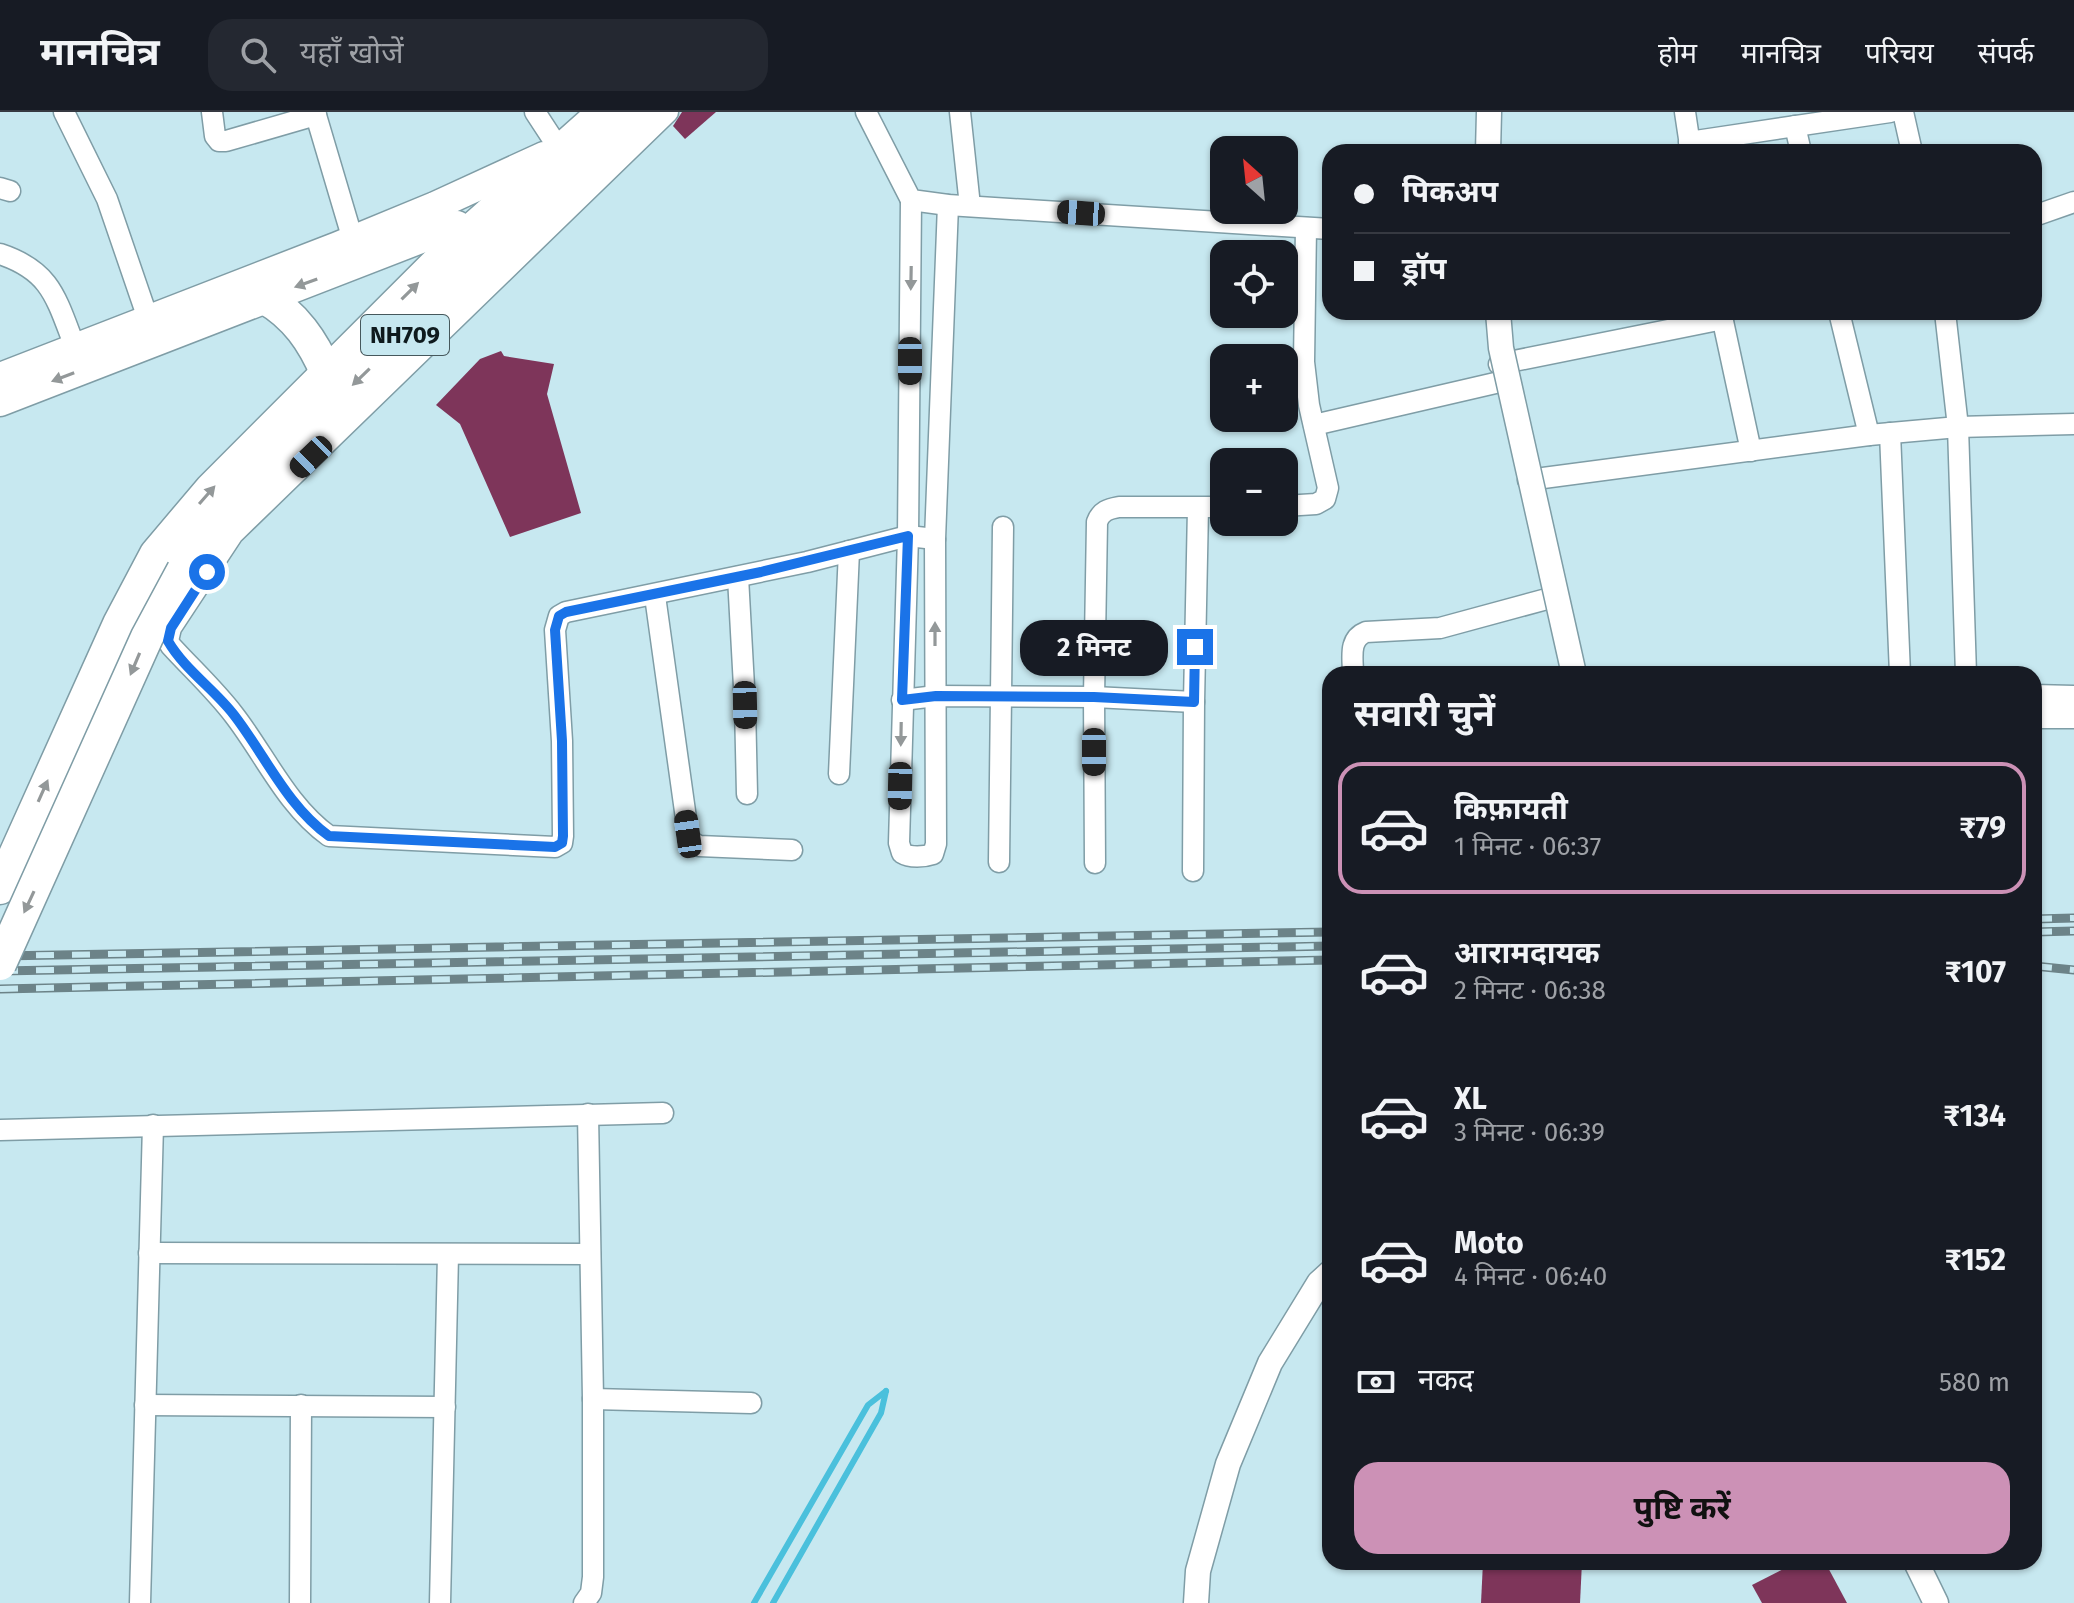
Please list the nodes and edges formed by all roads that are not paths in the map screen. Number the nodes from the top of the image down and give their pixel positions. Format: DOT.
graph roads {
  1 [pos="64,112"];
  2 [pos="212,112"];
  3 [pos="535,112"];
  4 [pos="604,112"];
  5 [pos="641,112"];
  6 [pos="668,112"];
  7 [pos="866,112"];
  8 [pos="960,112"];
  9 [pos="1492,112"];
  10 [pos="1685,112"];
  11 [pos="1890,112"];
  12 [pos="1903,112"];
  13 [pos="315,114"];
  14 [pos="1844,116"];
  15 [pos="1795,126"];
  16 [pos="569,131"];
  17 [pos="1491,144"];
  18 [pos="1690,144"];
  19 [pos="1705,144"];
  20 [pos="1799,144"];
  21 [pos="1910,144"];
  22 [pos="911,200"];
  23 [pos="2074,202"];
  24 [pos="948,205"];
  25 [pos="435,206"];
  26 [pos="970,206"];
  27 [pos="2042,213"];
  28 [pos="1306,228"];
  29 [pos="1322,229"];
  30 [pos="350,230"];
  31 [pos="471,238"];
  32 [pos="0,254"];
  33 [pos="265,298"];
  34 [pos="144,307"];
  35 [pos="1497,320"];
  36 [pos="1497,320"];
  37 [pos="1706,320"];
  38 [pos="1723,320"];
  39 [pos="1842,320"];
  40 [pos="1946,320"];
  41 [pos="72,339"];
  42 [pos="1502,372"];
  43 [pos="327,374"];
  44 [pos="5,375"];
  45 [pos="0,402"];
  46 [pos="2074,424"];
  47 [pos="1314,425"];
  48 [pos="1958,427"];
  49 [pos="1879,434"];
  50 [pos="1751,451"];
  51 [pos="1528,480"];
  52 [pos="1298,505"];
  53 [pos="1198,508"];
  54 [pos="1210,508"];
  55 [pos="1003,527"];
  56 [pos="908,536"];
  57 [pos="935,539"];
  58 [pos="849,551"];
  59 [pos="169,562"];
  60 [pos="738,577"];
  61 [pos="655,596"];
  62 [pos="1558,596"];
  63 [pos="1353,666"];
  64 [pos="1572,666"];
  65 [pos="1580,666"];
  66 [pos="1899,666"];
  67 [pos="1966,666"];
  68 [pos="2042,695"];
  69 [pos="936,696"];
  70 [pos="2074,696"];
  71 [pos="1094,697"];
  72 [pos="1000,698"];
  73 [pos="902,700"];
  74 [pos="1194,702"];
  75 [pos="2042,716"];
  76 [pos="2074,716"];
  77 [pos="839,774"];
  78 [pos="747,794"];
  79 [pos="792,850"];
  80 [pos="999,862"];
  81 [pos="1095,863"];
  82 [pos="1193,871"];
  83 [pos="0,888"];
  84 [pos="0,964"];
  85 [pos="663,1113"];
  86 [pos="588,1114"];
  87 [pos="153,1125"];
  88 [pos="0,1130"];
  89 [pos="149,1253"];
  90 [pos="590,1254"];
  91 [pos="448,1255"];
  92 [pos="1322,1280"];
  93 [pos="593,1399"];
  94 [pos="751,1403"];
  95 [pos="145,1405"];
  96 [pos="301,1405"];
  97 [pos="445,1407"];
  98 [pos="1920,1570"];
  99 [pos="140,1603"];
  100 [pos="300,1603"];
  101 [pos="440,1603"];
  102 [pos="584,1603"];
  103 [pos="1196,1603"];
  104 [pos="1936,1603"];
  1 -- 34 [label="street"];
  2 -- 13 [label="street"];
  3 -- 16 [label="street"];
  4 -- 16 [label="highway, NH709"];
  5 -- 31 [label="highway, NH709"];
  6 -- 61 [label="street"];
  7 -- 22 [label="street"];
  8 -- 26 [label="street"];
  9 -- 17 [label="street"];
  10 -- 18 [label="street"];
  11 -- 14 [label="street"];
  12 -- 21 [label="street"];
  13 -- 30 [label="street"];
  14 -- 15 [label="street"];
  15 -- 19 [label="street"];
  15 -- 20 [label="street"];
  16 -- 25 [label="main road"];
  16 -- 30 [label="street"];
  16 -- 31 [label="highway, NH709"];
  22 -- 24 [label="street"];
  22 -- 56 [label="street, one-way"];
  23 -- 27 [label="street"];
  24 -- 26 [label="street"];
  24 -- 57 [label="street"];
  25 -- 31 [label="main road"];
  25 -- 44 [label="main road"];
  26 -- 28 [label="street"];
  28 -- 29 [label="street"];
  28 -- 47 [label="street"];
  30 -- 34 [label="street"];
  31 -- 33 [label="main road, one-way"];
  43 -- 31 [label="highway, NH709, one-way"];
  31 -- 59 [label="highway, NH709, one-way"];
  32 -- 41 [label="street"];
  33 -- 43 [label="highway"];
  33 -- 45 [label="main road, one-way"];
  34 -- 41 [label="street"];
  35 -- 42 [label="street"];
  36 -- 64 [label="street, bridge"];
  37 -- 42 [label="street"];
  38 -- 50 [label="street"];
  39 -- 49 [label="street"];
  40 -- 48 [label="street"];
  41 -- 44 [label="street"];
  42 -- 47 [label="street"];
  42 -- 51 [label="street"];
  59 -- 43 [label="highway, NH709, one-way"];
  46 -- 48 [label="street"];
  47 -- 52 [label="street"];
  48 -- 49 [label="street"];
  48 -- 67 [label="street"];
  49 -- 50 [label="street"];
  49 -- 66 [label="street"];
  50 -- 51 [label="street"];
  51 -- 62 [label="street"];
  53 -- 54 [label="street"];
  53 -- 71 [label="street"];
  53 -- 74 [label="street"];
  55 -- 72 [label="street"];
  56 -- 57 [label="street"];
  56 -- 58 [label="street"];
  56 -- 73 [label="street"];
  69 -- 57 [label="street, one-way"];
  58 -- 60 [label="street"];
  58 -- 77 [label="street"];
  83 -- 59 [label="highway, NH709, one-way"];
  59 -- 84 [label="highway, NH709, one-way, bridge"];
  60 -- 61 [label="street"];
  60 -- 78 [label="street"];
  61 -- 79 [label="street"];
  62 -- 63 [label="street"];
  62 -- 65 [label="street"];
  68 -- 70 [label="street"];
  69 -- 72 [label="street"];
  69 -- 73 [label="street"];
  73 -- 69 [label="street, one-way"];
  71 -- 72 [label="street"];
  71 -- 74 [label="street"];
  71 -- 81 [label="street"];
  72 -- 80 [label="street"];
  74 -- 82 [label="street"];
  75 -- 76 [label="street"];
  85 -- 86 [label="street"];
  86 -- 87 [label="street"];
  86 -- 90 [label="street"];
  87 -- 88 [label="street"];
  87 -- 89 [label="street"];
  89 -- 91 [label="street"];
  89 -- 95 [label="street"];
  90 -- 91 [label="street"];
  90 -- 93 [label="street"];
  91 -- 97 [label="street"];
  92 -- 103 [label="street"];
  93 -- 94 [label="street"];
  93 -- 102 [label="street"];
  95 -- 96 [label="street"];
  95 -- 99 [label="street"];
  96 -- 97 [label="street"];
  96 -- 100 [label="street"];
  97 -- 101 [label="street"];
  98 -- 104 [label="street"];
}
